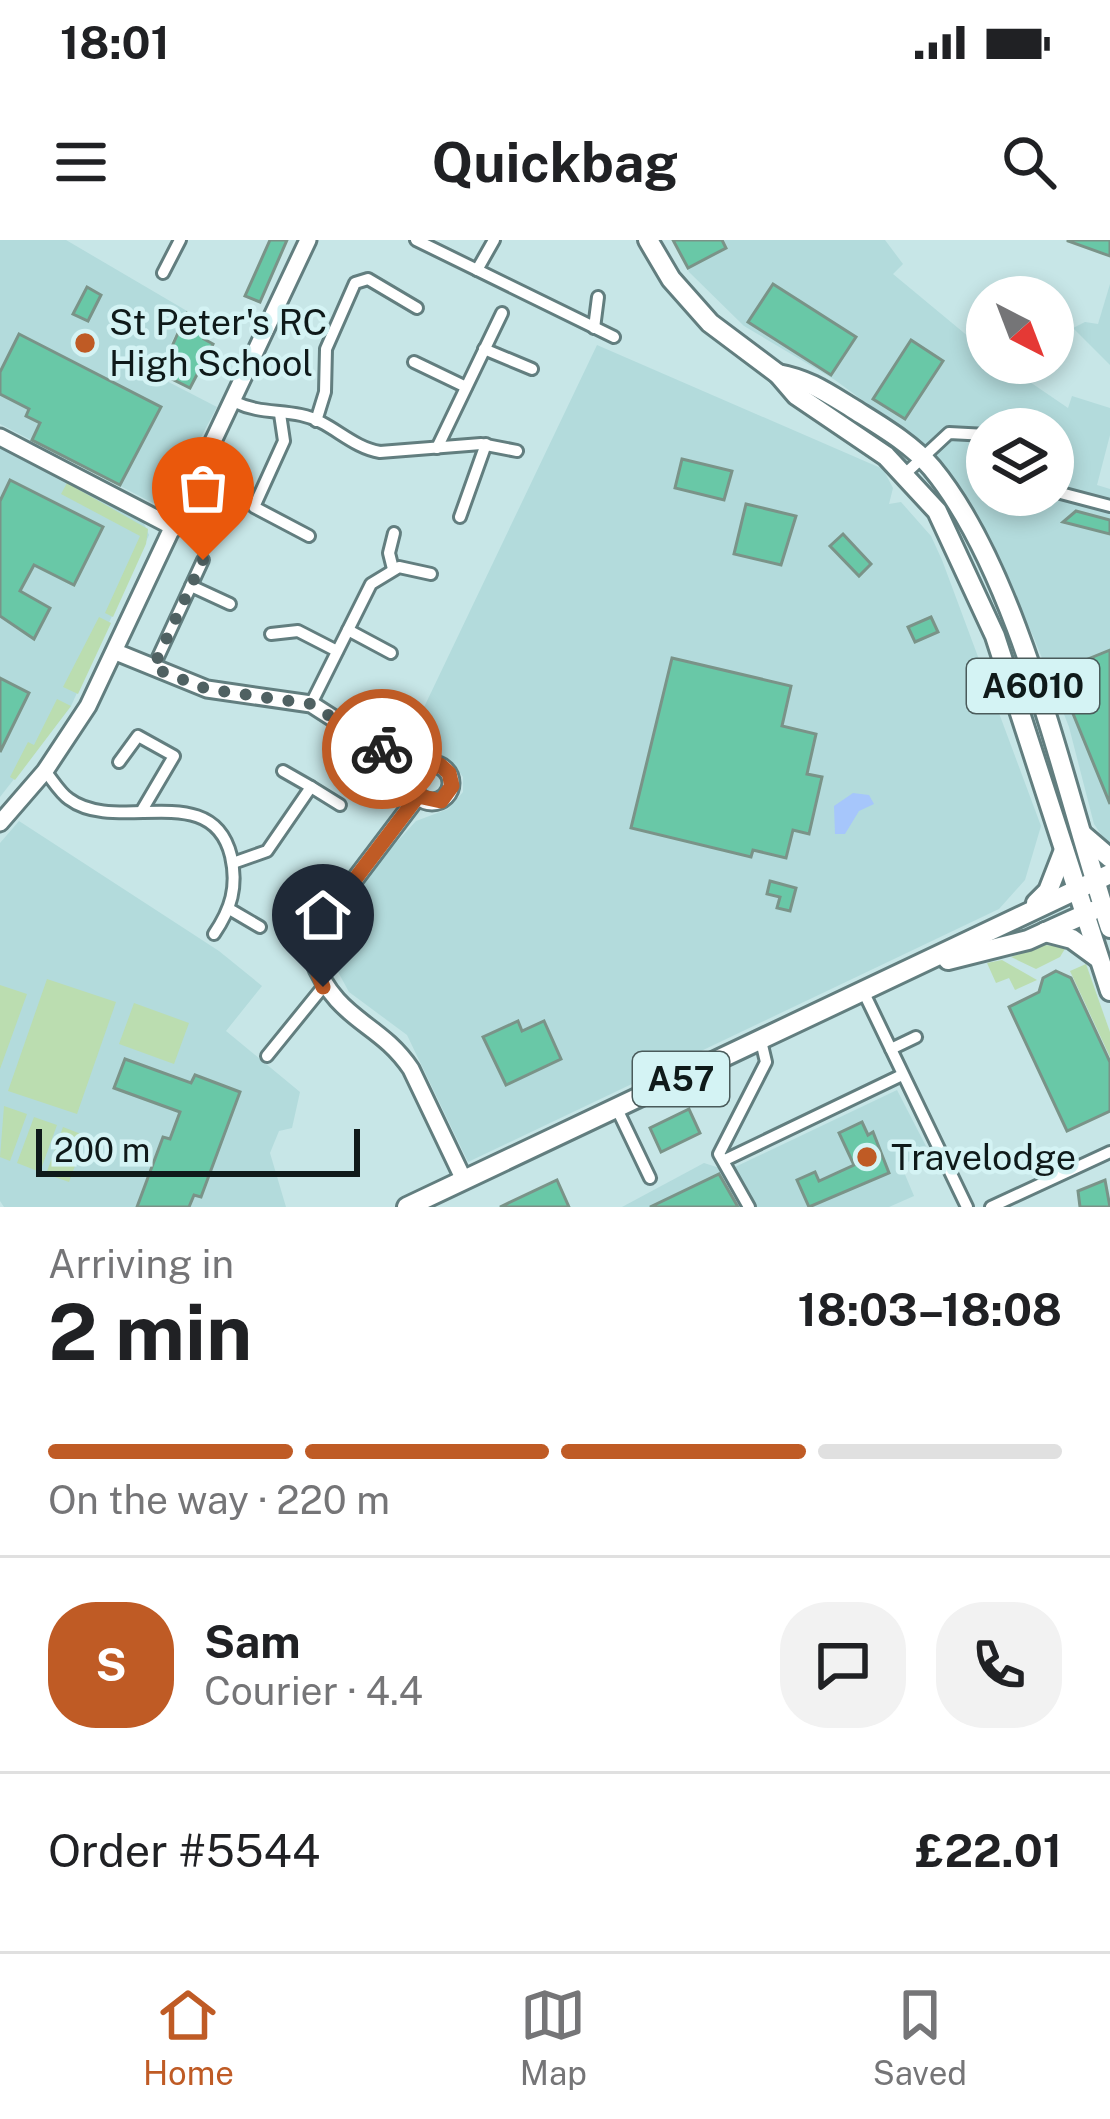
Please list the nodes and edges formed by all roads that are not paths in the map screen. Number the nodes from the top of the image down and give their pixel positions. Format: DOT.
graph roads {
  1 [pos="180,240"];
  2 [pos="308,240"];
  3 [pos="416,240"];
  4 [pos="494,240"];
  5 [pos="648,240"];
  6 [pos="477,271"];
  7 [pos="163,272"];
  8 [pos="598,297"];
  9 [pos="417,308"];
  10 [pos="502,313"];
  11 [pos="594,328"];
  12 [pos="614,337"];
  13 [pos="484,349"];
  14 [pos="414,362"];
  15 [pos="532,369"];
  16 [pos="778,374"];
  17 [pos="466,387"];
  18 [pos="235,402"];
  19 [pos="280,414"];
  20 [pos="316,421"];
  21 [pos="966,434"];
  22 [pos="0,437"];
  23 [pos="486,444"];
  24 [pos="437,448"];
  25 [pos="518,451"];
  26 [pos="921,457"];
  27 [pos="906,473"];
  28 [pos="1074,497"];
  29 [pos="1110,506"];
  30 [pos="460,517"];
  31 [pos="175,528"];
  32 [pos="394,533"];
  33 [pos="309,536"];
  34 [pos="203,560"];
  35 [pos="393,569"];
  36 [pos="431,574"];
  37 [pos="191,586"];
  38 [pos="230,604"];
  39 [pos="348,630"];
  40 [pos="271,634"];
  41 [pos="338,651"];
  42 [pos="116,652"];
  43 [pos="391,653"];
  44 [pos="153,668"];
  45 [pos="311,704"];
  46 [pos="119,762"];
  47 [pos="45,771"];
  48 [pos="283,771"];
  49 [pos="417,772"];
  50 [pos="311,788"];
  51 [pos="418,796"];
  52 [pos="340,805"];
  53 [pos="141,812"];
  54 [pos="0,823"];
  55 [pos="1079,831"];
  56 [pos="1064,850"];
  57 [pos="1110,858"];
  58 [pos="233,863"];
  59 [pos="1104,891"];
  60 [pos="1078,902"];
  61 [pos="231,910"];
  62 [pos="260,927"];
  63 [pos="1003,927"];
  64 [pos="1110,928"];
  65 [pos="1045,932"];
  66 [pos="214,934"];
  67 [pos="978,938"];
  68 [pos="1098,958"];
  69 [pos="920,967"];
  70 [pos="323,987"];
  71 [pos="1110,991"];
  72 [pos="864,993"];
  73 [pos="916,1037"];
  74 [pos="761,1041"];
  75 [pos="891,1049"];
  76 [pos="267,1056"];
  77 [pos="902,1075"];
  78 [pos="617,1108"];
  79 [pos="1110,1153"];
  80 [pos="725,1160"];
  81 [pos="650,1178"];
  82 [pos="464,1180"];
  83 [pos="442,1190"];
  84 [pos="386,1207"];
  85 [pos="407,1207"];
  86 [pos="749,1207"];
  87 [pos="967,1207"];
  88 [pos="991,1207"];
  1 -- 7 [label="street"];
  2 -- 18 [label="street"];
  3 -- 6 [label="street"];
  4 -- 6 [label="street"];
  5 -- 16 [label="highway, A6010"];
  6 -- 11 [label="street"];
  8 -- 11 [label="street"];
  9 -- 20 [label="street"];
  10 -- 13 [label="street"];
  11 -- 12 [label="street"];
  13 -- 15 [label="street"];
  13 -- 17 [label="street"];
  14 -- 17 [label="street"];
  16 -- 26 [label="highway, A6010"];
  16 -- 27 [label="highway, A6010"];
  17 -- 24 [label="street"];
  18 -- 19 [label="street"];
  18 -- 31 [label="street"];
  19 -- 20 [label="street"];
  19 -- 33 [label="street"];
  20 -- 24 [label="street"];
  21 -- 26 [label="street"];
  22 -- 31 [label="street"];
  23 -- 24 [label="street"];
  23 -- 25 [label="street"];
  23 -- 30 [label="street"];
  26 -- 27 [label="street"];
  26 -- 55 [label="highway, A6010"];
  27 -- 56 [label="highway, A6010"];
  28 -- 29 [label="street"];
  31 -- 42 [label="street"];
  32 -- 35 [label="street"];
  34 -- 37 [label="street"];
  35 -- 36 [label="street"];
  35 -- 39 [label="street"];
  37 -- 38 [label="street"];
  37 -- 44 [label="street"];
  39 -- 41 [label="street"];
  39 -- 43 [label="street"];
  40 -- 41 [label="street"];
  41 -- 45 [label="street"];
  42 -- 44 [label="street"];
  42 -- 47 [label="street"];
  44 -- 45 [label="street"];
  45 -- 49 [label="street"];
  46 -- 53 [label="street"];
  47 -- 53 [label="street"];
  47 -- 54 [label="street"];
  48 -- 50 [label="street"];
  49 -- 51 [label="street"];
  49 -- 51 [label="street"];
  50 -- 52 [label="street"];
  50 -- 58 [label="street"];
  51 -- 70 [label="street"];
  53 -- 58 [label="street"];
  55 -- 57 [label="highway"];
  55 -- 59 [label="highway, A6010"];
  56 -- 60 [label="highway, A6010"];
  56 -- 63 [label="highway, A57"];
  58 -- 61 [label="street"];
  59 -- 60 [label="highway, A57"];
  59 -- 64 [label="highway, A6010"];
  60 -- 63 [label="highway, A57"];
  60 -- 65 [label="highway, A57"];
  60 -- 67 [label="highway, A57"];
  60 -- 68 [label="highway, A6010"];
  61 -- 62 [label="street"];
  61 -- 66 [label="street"];
  63 -- 67 [label="highway, A57"];
  65 -- 68 [label="highway"];
  65 -- 69 [label="highway, A57"];
  67 -- 69 [label="highway, A57"];
  68 -- 71 [label="highway, A6010"];
  69 -- 72 [label="highway, A57"];
  70 -- 76 [label="street"];
  70 -- 82 [label="street"];
  72 -- 74 [label="highway, A57"];
  72 -- 75 [label="street"];
  73 -- 75 [label="street"];
  74 -- 78 [label="highway, A57"];
  74 -- 80 [label="street"];
  75 -- 77 [label="street"];
  77 -- 80 [label="street"];
  77 -- 87 [label="street"];
  78 -- 81 [label="street"];
  78 -- 82 [label="highway, A57"];
  79 -- 88 [label="street"];
  80 -- 86 [label="street"];
  82 -- 83 [label="highway, A57"];
  83 -- 84 [label="highway, A57"];
  83 -- 85 [label="highway, A57"];
}
